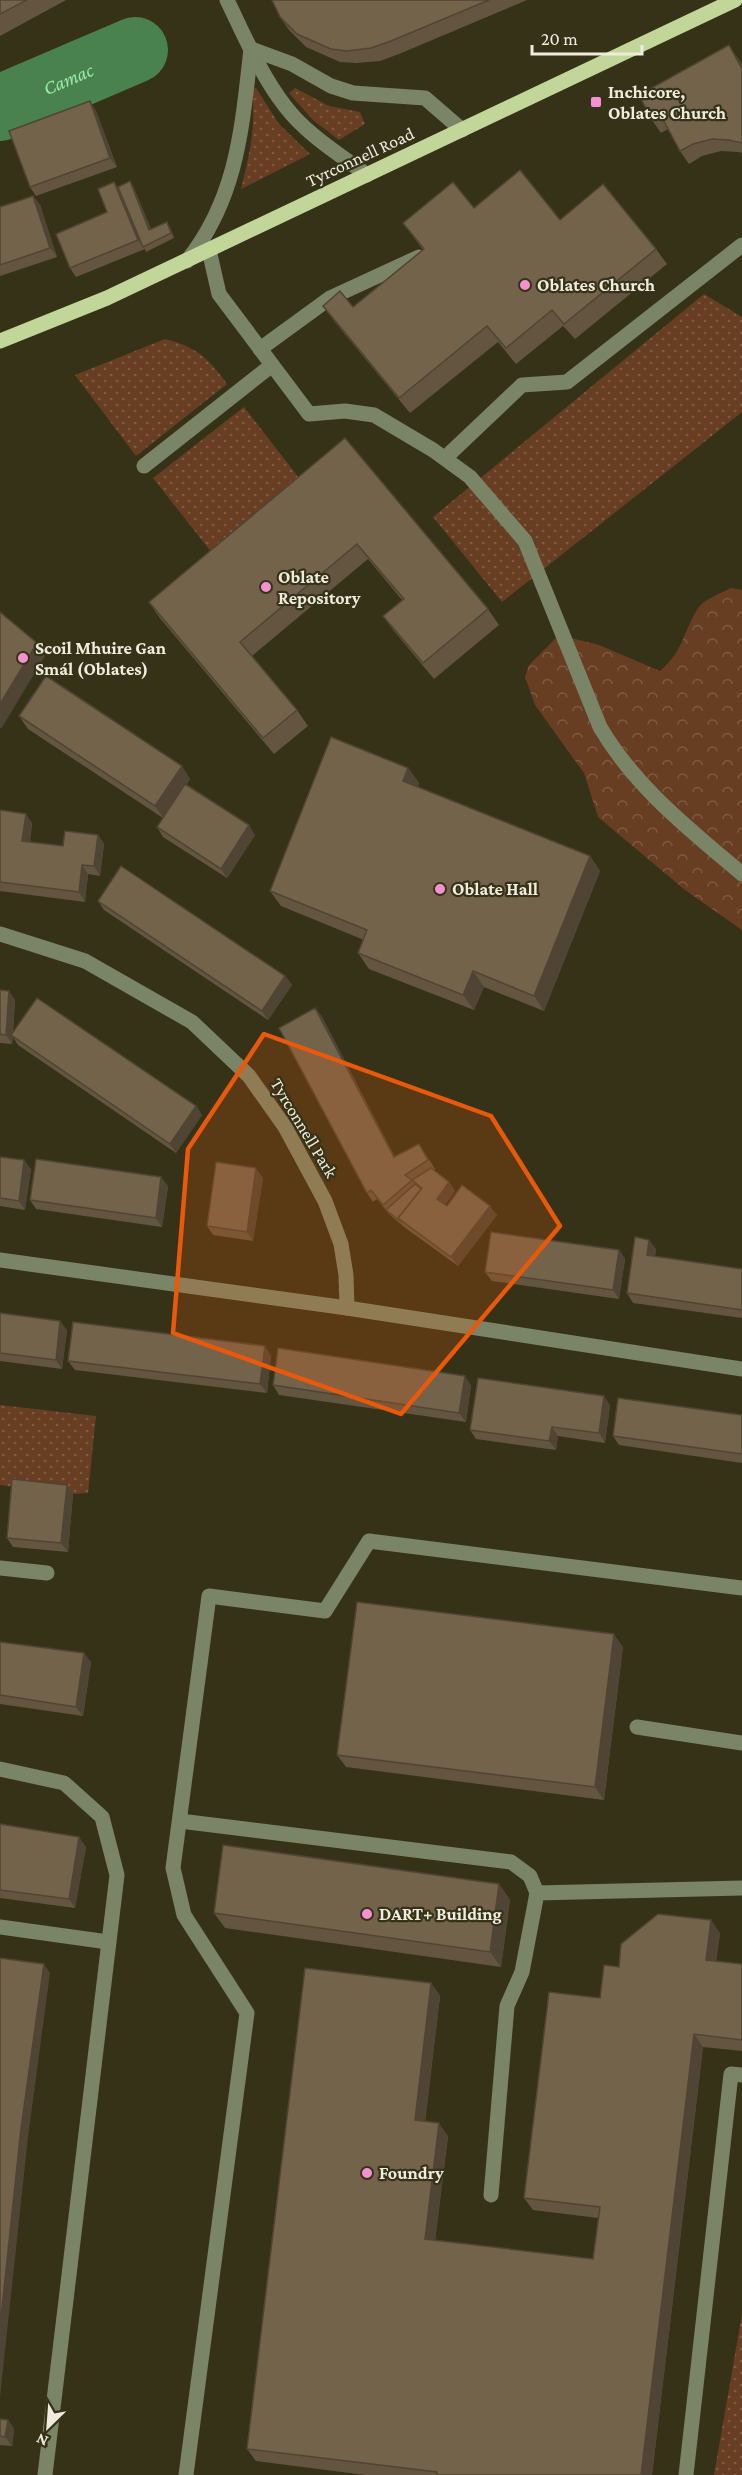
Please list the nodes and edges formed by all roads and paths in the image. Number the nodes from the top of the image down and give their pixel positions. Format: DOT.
graph roads {
  1 [pos="227,0"];
  2 [pos="735,0"];
  3 [pos="251,49"];
  4 [pos="462,130"];
  5 [pos="367,175"];
  6 [pos="742,245"];
  7 [pos="209,250"];
  8 [pos="419,257"];
  9 [pos="187,261"];
  10 [pos="0,341"];
  11 [pos="260,349"];
  12 [pos="272,365"];
  13 [pos="445,458"];
  14 [pos="144,466"];
  15 [pos="742,874"];
  16 [pos="0,934"];
  17 [pos="0,1260"];
  18 [pos="346,1308"];
  19 [pos="742,1369"];
  20 [pos="0,1568"];
  21 [pos="47,1574"];
  22 [pos="742,1588"];
  23 [pos="637,1727"];
  24 [pos="742,1743"];
  25 [pos="0,1769"];
  26 [pos="180,1821"];
  27 [pos="742,1888"];
  28 [pos="537,1893"];
  29 [pos="0,1927"];
  30 [pos="108,1942"];
  31 [pos="742,2075"];
  32 [pos="491,2195"];
  33 [pos="45,2475"];
  34 [pos="186,2475"];
  35 [pos="686,2475"];
  1 -- 3 [label="street"];
  2 -- 4 [label="main road, Tyrconnell Road"];
  3 -- 4 [label="street"];
  3 -- 5 [label="street"];
  3 -- 9 [label="street"];
  4 -- 5 [label="main road, Tyrconnell Road"];
  5 -- 7 [label="main road, Tyrconnell Road"];
  6 -- 13 [label="street"];
  7 -- 9 [label="main road, Tyrconnell Road"];
  7 -- 11 [label="street"];
  8 -- 11 [label="street"];
  9 -- 10 [label="main road, Tyrconnell Road"];
  11 -- 12 [label="street"];
  12 -- 13 [label="street"];
  12 -- 14 [label="street"];
  13 -- 15 [label="street"];
  16 -- 18 [label="street, Tyrconnell Park"];
  17 -- 18 [label="street"];
  18 -- 19 [label="street"];
  20 -- 21 [label="street"];
  22 -- 26 [label="street"];
  23 -- 24 [label="street"];
  25 -- 30 [label="street"];
  26 -- 28 [label="street"];
  26 -- 34 [label="street"];
  27 -- 28 [label="street"];
  28 -- 32 [label="street"];
  29 -- 30 [label="street"];
  30 -- 33 [label="street"];
  31 -- 35 [label="street"];
}
